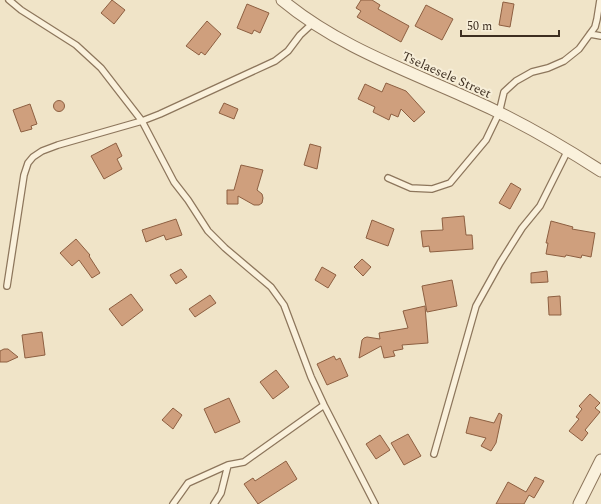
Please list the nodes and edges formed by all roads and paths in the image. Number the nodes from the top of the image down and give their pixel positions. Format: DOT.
graph roads {
  1 [pos="8,0"];
  2 [pos="282,0"];
  3 [pos="600,0"];
  4 [pos="313,23"];
  5 [pos="590,34"];
  6 [pos="601,36"];
  7 [pos="498,113"];
  8 [pos="142,121"];
  9 [pos="568,150"];
  10 [pos="601,171"];
  11 [pos="388,178"];
  12 [pos="7,286"];
  13 [pos="324,405"];
  14 [pos="434,454"];
  15 [pos="601,460"];
  16 [pos="228,465"];
  17 [pos="173,504"];
  18 [pos="214,504"];
  19 [pos="375,504"];
  20 [pos="579,504"];
  1 -- 8 [label="lane"];
  2 -- 4 [label="street, Tselaesele Street"];
  3 -- 5 [label="lane"];
  4 -- 7 [label="street, Tselaesele Street"];
  4 -- 8 [label="lane"];
  5 -- 6 [label="lane"];
  5 -- 7 [label="lane"];
  7 -- 9 [label="street, Tselaesele Street"];
  7 -- 11 [label="lane"];
  8 -- 12 [label="lane"];
  8 -- 13 [label="lane"];
  9 -- 10 [label="street, Tselaesele Street"];
  9 -- 14 [label="lane"];
  13 -- 16 [label="lane"];
  13 -- 19 [label="lane"];
  15 -- 20 [label="street"];
  16 -- 17 [label="lane"];
  16 -- 18 [label="lane"];
}
